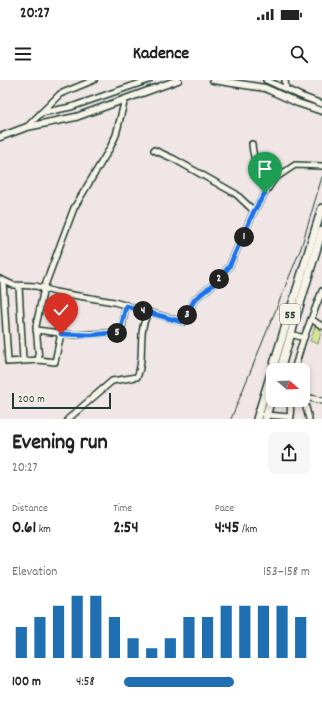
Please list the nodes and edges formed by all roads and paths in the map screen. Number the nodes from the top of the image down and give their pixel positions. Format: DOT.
graph roads {
  1 [pos="94,80"];
  2 [pos="149,80"];
  3 [pos="178,80"];
  4 [pos="213,80"];
  5 [pos="268,80"];
  6 [pos="285,80"];
  7 [pos="286,89"];
  8 [pos="125,99"];
  9 [pos="322,104"];
  10 [pos="322,111"];
  11 [pos="41,113"];
  12 [pos="27,126"];
  13 [pos="0,137"];
  14 [pos="252,144"];
  15 [pos="154,150"];
  16 [pos="322,166"];
  17 [pos="274,179"];
  18 [pos="322,208"];
  19 [pos="254,211"];
  20 [pos="322,231"];
  21 [pos="2,280"];
  22 [pos="19,286"];
  23 [pos="44,288"];
  24 [pos="322,291"];
  25 [pos="69,295"];
  26 [pos="320,300"];
  27 [pos="126,306"];
  28 [pos="149,313"];
  29 [pos="311,319"];
  30 [pos="322,326"];
  31 [pos="36,330"];
  32 [pos="61,334"];
  33 [pos="291,334"];
  34 [pos="304,338"];
  35 [pos="23,360"];
  36 [pos="39,360"];
  37 [pos="282,363"];
  38 [pos="296,363"];
  39 [pos="310,398"];
  40 [pos="322,401"];
  41 [pos="269,407"];
  42 [pos="291,407"];
  43 [pos="306,407"];
  44 [pos="266,417"];
  45 [pos="290,418"];
  46 [pos="68,419"];
  47 [pos="257,419"];
  48 [pos="309,419"];
  1 -- 11 [label="street"];
  2 -- 11 [label="street"];
  3 -- 8 [label="main road"];
  4 -- 10 [label="main road"];
  5 -- 7 [label="street"];
  6 -- 7 [label="street"];
  7 -- 9 [label="street"];
  8 -- 12 [label="main road"];
  8 -- 23 [label="street"];
  11 -- 12 [label="street"];
  12 -- 13 [label="main road"];
  14 -- 17 [label="street"];
  15 -- 19 [label="street"];
  16 -- 17 [label="street"];
  17 -- 19 [label="street"];
  18 -- 47 [label="highway, 55"];
  19 -- 28 [label="street"];
  20 -- 33 [label="highway, 55"];
  21 -- 22 [label="street"];
  21 -- 35 [label="street"];
  22 -- 23 [label="street"];
  22 -- 35 [label="street"];
  23 -- 25 [label="street"];
  23 -- 31 [label="street"];
  24 -- 26 [label="street"];
  25 -- 27 [label="street"];
  25 -- 32 [label="street"];
  26 -- 29 [label="street"];
  27 -- 28 [label="street"];
  27 -- 32 [label="street"];
  28 -- 46 [label="street"];
  29 -- 30 [label="street"];
  29 -- 34 [label="street"];
  31 -- 32 [label="street"];
  31 -- 36 [label="street"];
  32 -- 36 [label="street"];
  33 -- 34 [label="street"];
  33 -- 37 [label="highway, 55"];
  34 -- 38 [label="street"];
  35 -- 36 [label="street"];
  39 -- 40 [label="street"];
  41 -- 44 [label="highway"];
  42 -- 45 [label="street"];
  43 -- 48 [label="street"];
  44 -- 45 [label="street"];
}
